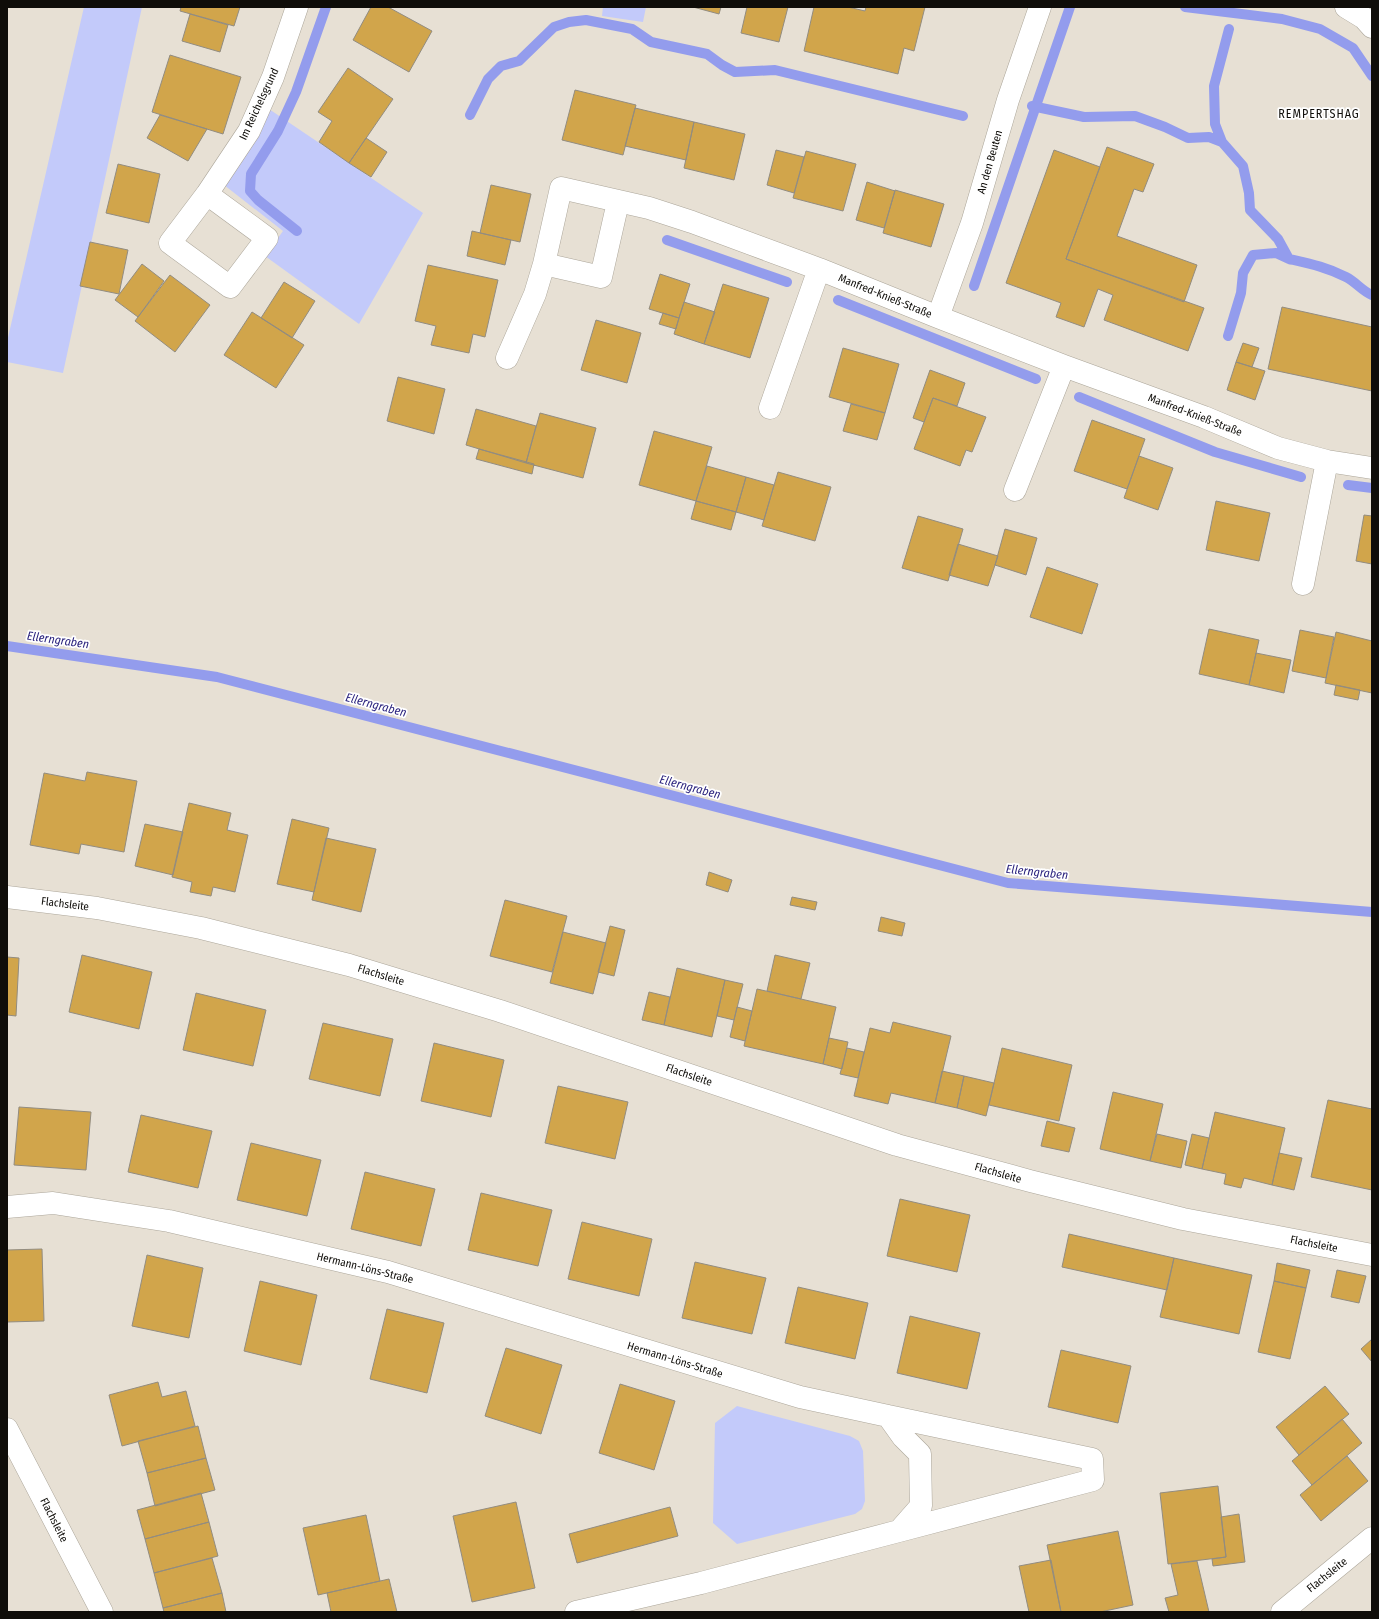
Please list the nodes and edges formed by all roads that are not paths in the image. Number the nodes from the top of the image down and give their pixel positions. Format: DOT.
graph roads {
  1 [pos="297,7"];
  2 [pos="1040,7"];
  3 [pos="1346,7"];
  4 [pos="1372,27"];
  5 [pos="207,194"];
  6 [pos="618,202"];
  7 [pos="544,264"];
  8 [pos="819,269"];
  9 [pos="938,317"];
  10 [pos="507,358"];
  11 [pos="1064,366"];
  12 [pos="770,408"];
  13 [pos="1327,461"];
  14 [pos="1372,468"];
  15 [pos="1015,490"];
  16 [pos="1302,584"];
  17 [pos="7,897"];
  18 [pos="7,1207"];
  19 [pos="1372,1255"];
  20 [pos="888,1416"];
  21 [pos="7,1428"];
  22 [pos="899,1531"];
  23 [pos="1372,1538"];
  24 [pos="102,1612"];
  25 [pos="576,1612"];
  26 [pos="1282,1612"];
  1 -- 5 [label="street, Im Reichelsgrund"];
  2 -- 9 [label="street, An den Beuten"];
  3 -- 4 [label="street"];
  6 -- 7 [label="street"];
  6 -- 7 [label="street, Manfred-Knieß-Straße"];
  6 -- 8 [label="street, Manfred-Knieß-Straße"];
  7 -- 10 [label="street, Manfred-Knieß-Straße"];
  8 -- 9 [label="street, Manfred-Knieß-Straße"];
  8 -- 12 [label="street"];
  9 -- 11 [label="street, Manfred-Knieß-Straße"];
  11 -- 13 [label="street, Manfred-Knieß-Straße"];
  11 -- 15 [label="street"];
  13 -- 14 [label="street, Manfred-Knieß-Straße"];
  13 -- 16 [label="street"];
  17 -- 19 [label="street, Flachsleite"];
  18 -- 20 [label="street, Hermann-Löns-Straße"];
  20 -- 22 [label="street"];
  20 -- 22 [label="street, Hermann-Löns-Straße"];
  21 -- 24 [label="street, Flachsleite"];
  22 -- 25 [label="street"];
  23 -- 26 [label="street, Flachsleite"];
}
